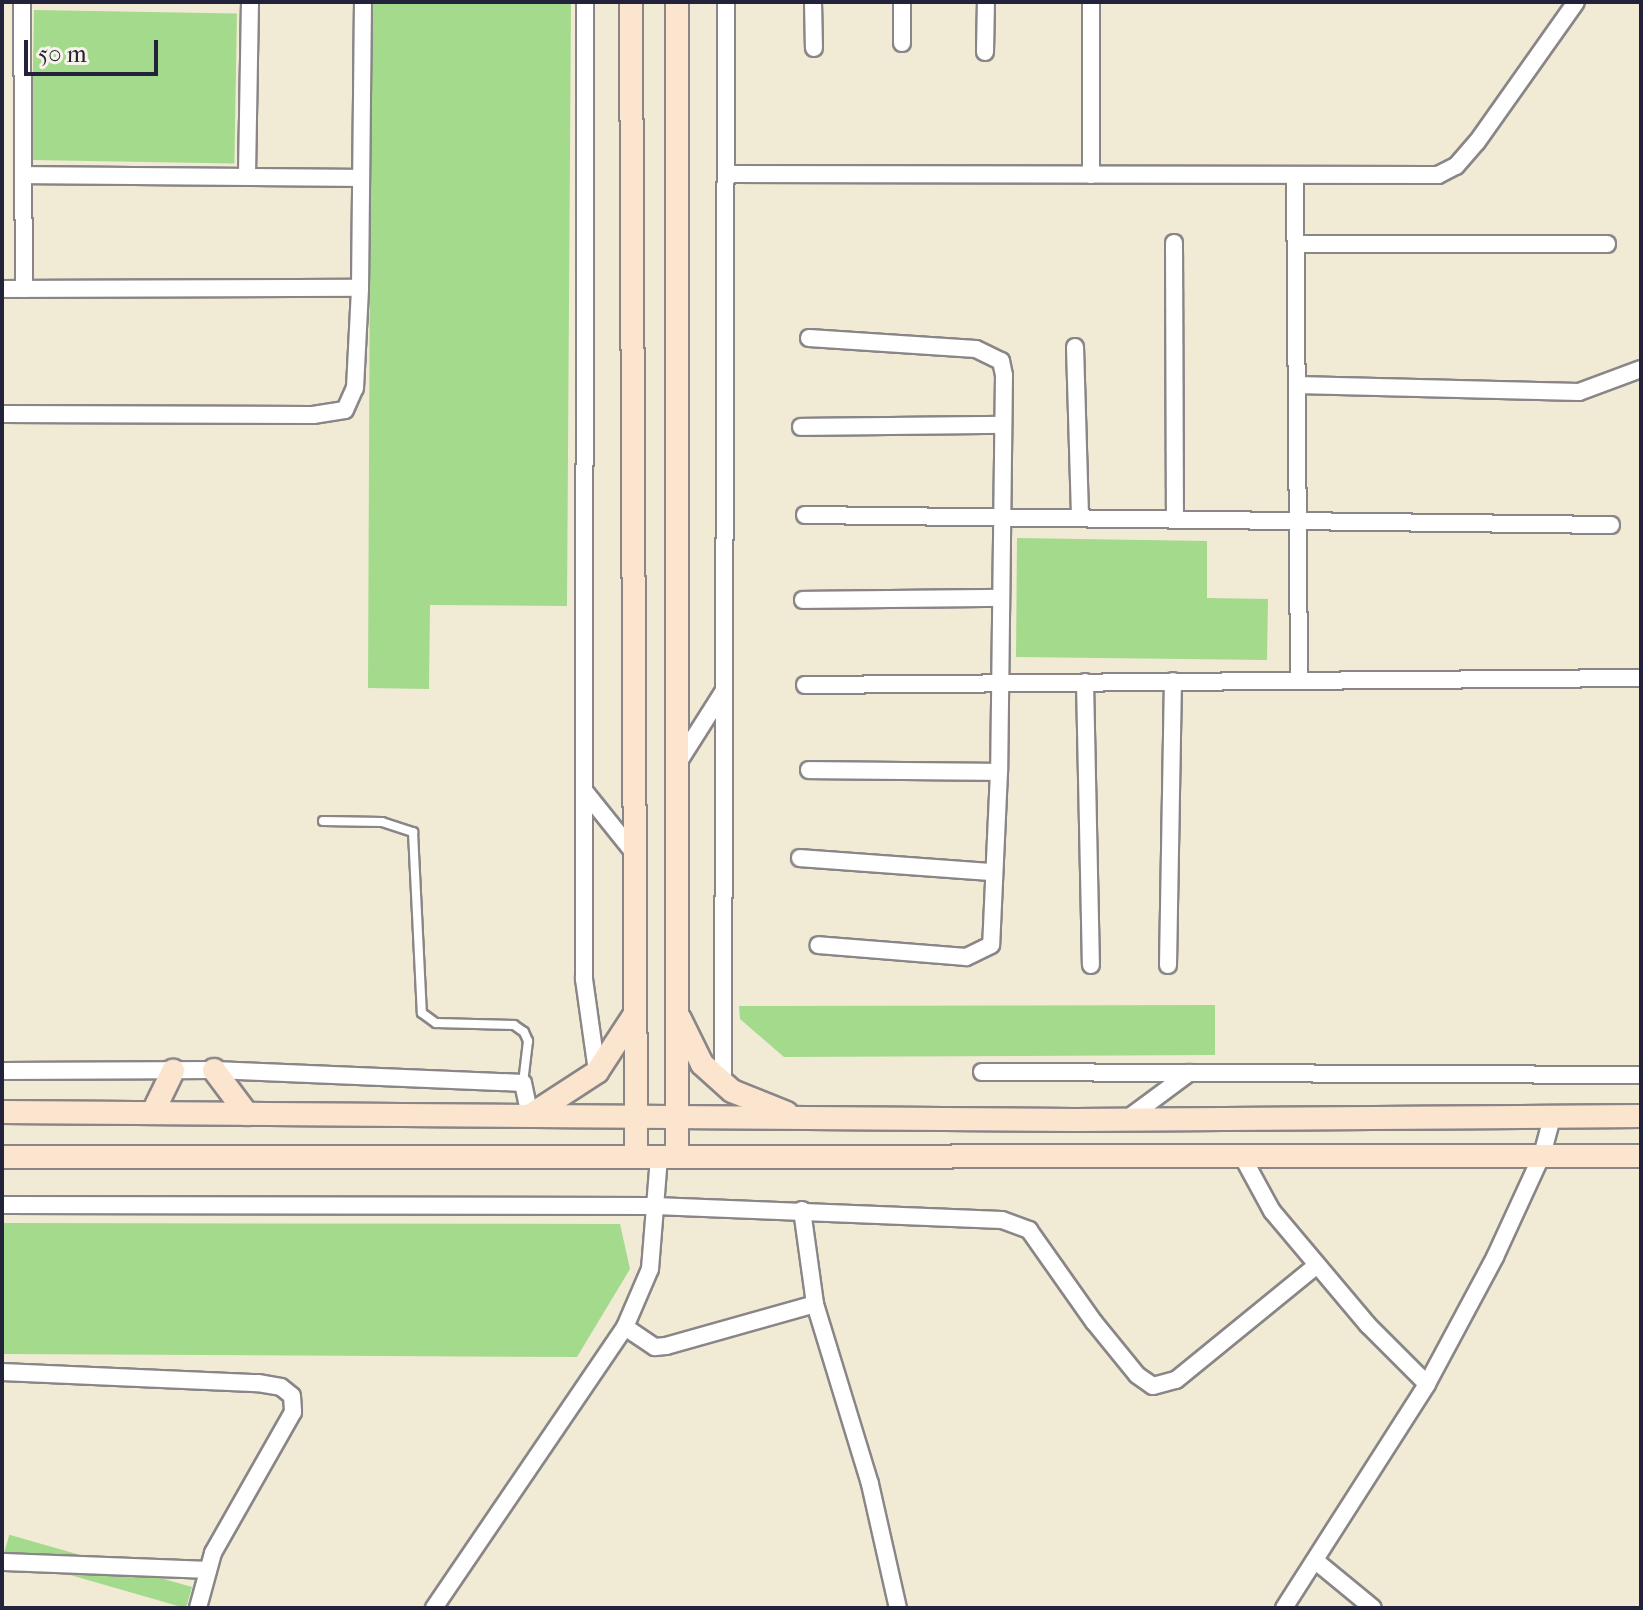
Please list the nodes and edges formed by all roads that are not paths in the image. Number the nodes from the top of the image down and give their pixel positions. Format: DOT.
graph roads {
  1 [pos="22,2"];
  2 [pos="250,2"];
  3 [pos="363,2"];
  4 [pos="585,2"];
  5 [pos="631,2"];
  6 [pos="677,2"];
  7 [pos="726,2"];
  8 [pos="813,2"];
  9 [pos="902,2"];
  10 [pos="986,2"];
  11 [pos="1091,2"];
  12 [pos="1576,2"];
  13 [pos="902,43"];
  14 [pos="814,48"];
  15 [pos="985,52"];
  16 [pos="247,174"];
  17 [pos="726,174"];
  18 [pos="23,175"];
  19 [pos="1091,175"];
  20 [pos="1295,176"];
  21 [pos="361,178"];
  22 [pos="1174,243"];
  23 [pos="1296,244"];
  24 [pos="1607,244"];
  25 [pos="360,288"];
  26 [pos="2,289"];
  27 [pos="24,289"];
  28 [pos="809,338"];
  29 [pos="1075,347"];
  30 [pos="1641,369"];
  31 [pos="1297,385"];
  32 [pos="2,414"];
  33 [pos="1001,425"];
  34 [pos="801,427"];
  35 [pos="805,515"];
  36 [pos="1000,518"];
  37 [pos="1080,518"];
  38 [pos="1175,520"];
  39 [pos="1298,521"];
  40 [pos="1611,525"];
  41 [pos="1000,598"];
  42 [pos="803,600"];
  43 [pos="1641,678"];
  44 [pos="1299,679"];
  45 [pos="1173,681"];
  46 [pos="999,682"];
  47 [pos="1085,682"];
  48 [pos="805,685"];
  49 [pos="724,690"];
  50 [pos="678,763"];
  51 [pos="809,770"];
  52 [pos="999,772"];
  53 [pos="586,793"];
  54 [pos="323,821"];
  55 [pos="634,853"];
  56 [pos="800,858"];
  57 [pos="992,872"];
  58 [pos="818,945"];
  59 [pos="1091,965"];
  60 [pos="1168,965"];
  61 [pos="635,1013"];
  62 [pos="678,1015"];
  63 [pos="214,1070"];
  64 [pos="2,1071"];
  65 [pos="173,1071"];
  66 [pos="597,1072"];
  67 [pos="982,1072"];
  68 [pos="1189,1073"];
  69 [pos="1641,1075"];
  70 [pos="523,1083"];
  71 [pos="723,1084"];
  72 [pos="2,1112"];
  73 [pos="153,1112"];
  74 [pos="247,1114"];
  75 [pos="530,1116"];
  76 [pos="636,1116"];
  77 [pos="1641,1116"];
  78 [pos="677,1117"];
  79 [pos="796,1117"];
  80 [pos="1552,1117"];
  81 [pos="1127,1119"];
  82 [pos="1542,1155"];
  83 [pos="636,1156"];
  84 [pos="668,1156"];
  85 [pos="1242,1156"];
  86 [pos="1641,1156"];
  87 [pos="2,1157"];
  88 [pos="2,1205"];
  89 [pos="655,1206"];
  90 [pos="802,1210"];
  91 [pos="1317,1265"];
  92 [pos="815,1304"];
  93 [pos="625,1327"];
  94 [pos="2,1372"];
  95 [pos="1427,1384"];
  96 [pos="2,1562"];
  97 [pos="1317,1562"];
  98 [pos="208,1570"];
  99 [pos="198,1608"];
  100 [pos="434,1608"];
  101 [pos="898,1608"];
  102 [pos="1284,1608"];
  103 [pos="1373,1608"];
  1 -- 18 [label="street"];
  2 -- 16 [label="street"];
  3 -- 21 [label="street"];
  4 -- 53 [label="street"];
  5 -- 55 [label="street"];
  6 -- 50 [label="street"];
  7 -- 17 [label="street"];
  8 -- 14 [label="street"];
  9 -- 13 [label="street"];
  10 -- 15 [label="street"];
  11 -- 19 [label="street"];
  12 -- 20 [label="street"];
  16 -- 18 [label="street"];
  16 -- 21 [label="street"];
  17 -- 19 [label="street"];
  17 -- 49 [label="street"];
  18 -- 27 [label="street"];
  19 -- 20 [label="street"];
  20 -- 23 [label="street"];
  21 -- 25 [label="street"];
  22 -- 38 [label="street"];
  23 -- 24 [label="street"];
  23 -- 31 [label="street"];
  25 -- 27 [label="street"];
  25 -- 32 [label="street"];
  26 -- 27 [label="street"];
  28 -- 33 [label="street"];
  29 -- 37 [label="street"];
  30 -- 31 [label="street"];
  31 -- 39 [label="street"];
  33 -- 34 [label="street"];
  33 -- 36 [label="street"];
  35 -- 36 [label="street"];
  36 -- 37 [label="street"];
  36 -- 41 [label="street"];
  37 -- 38 [label="street"];
  38 -- 39 [label="street"];
  39 -- 40 [label="street"];
  39 -- 44 [label="street"];
  41 -- 42 [label="street"];
  41 -- 46 [label="street"];
  43 -- 44 [label="street"];
  44 -- 45 [label="street"];
  45 -- 47 [label="street"];
  45 -- 60 [label="street"];
  46 -- 47 [label="street"];
  46 -- 48 [label="street"];
  46 -- 52 [label="street"];
  47 -- 59 [label="street"];
  49 -- 50 [label="street"];
  49 -- 71 [label="street"];
  50 -- 62 [label="street"];
  51 -- 52 [label="street"];
  52 -- 57 [label="street"];
  53 -- 55 [label="street"];
  53 -- 66 [label="street"];
  54 -- 70 [label="lane"];
  55 -- 61 [label="street"];
  56 -- 57 [label="street"];
  57 -- 58 [label="street"];
  61 -- 66 [label="street"];
  61 -- 76 [label="street"];
  62 -- 71 [label="street"];
  62 -- 78 [label="street"];
  63 -- 65 [label="street"];
  63 -- 70 [label="street"];
  63 -- 74 [label="street"];
  64 -- 65 [label="street"];
  65 -- 73 [label="street"];
  66 -- 75 [label="street"];
  67 -- 68 [label="street"];
  68 -- 69 [label="street"];
  68 -- 81 [label="street"];
  70 -- 75 [label="street"];
  71 -- 79 [label="street"];
  72 -- 73 [label="street"];
  73 -- 74 [label="street"];
  74 -- 75 [label="street"];
  75 -- 76 [label="street"];
  76 -- 78 [label="street"];
  76 -- 83 [label="street"];
  77 -- 80 [label="street"];
  78 -- 79 [label="street"];
  78 -- 84 [label="street"];
  79 -- 81 [label="street"];
  80 -- 81 [label="street"];
  80 -- 82 [label="street"];
  82 -- 85 [label="street"];
  82 -- 86 [label="street"];
  82 -- 95 [label="street"];
  83 -- 84 [label="street"];
  83 -- 87 [label="street"];
  84 -- 85 [label="street"];
  84 -- 89 [label="street"];
  85 -- 91 [label="street"];
  88 -- 89 [label="street"];
  89 -- 90 [label="street"];
  89 -- 93 [label="street"];
  90 -- 91 [label="street"];
  90 -- 92 [label="street"];
  91 -- 95 [label="street"];
  92 -- 93 [label="street"];
  92 -- 101 [label="street"];
  93 -- 100 [label="street"];
  94 -- 98 [label="street"];
  95 -- 97 [label="street"];
  96 -- 98 [label="street"];
  97 -- 102 [label="street"];
  97 -- 103 [label="street"];
  98 -- 99 [label="street"];
}
